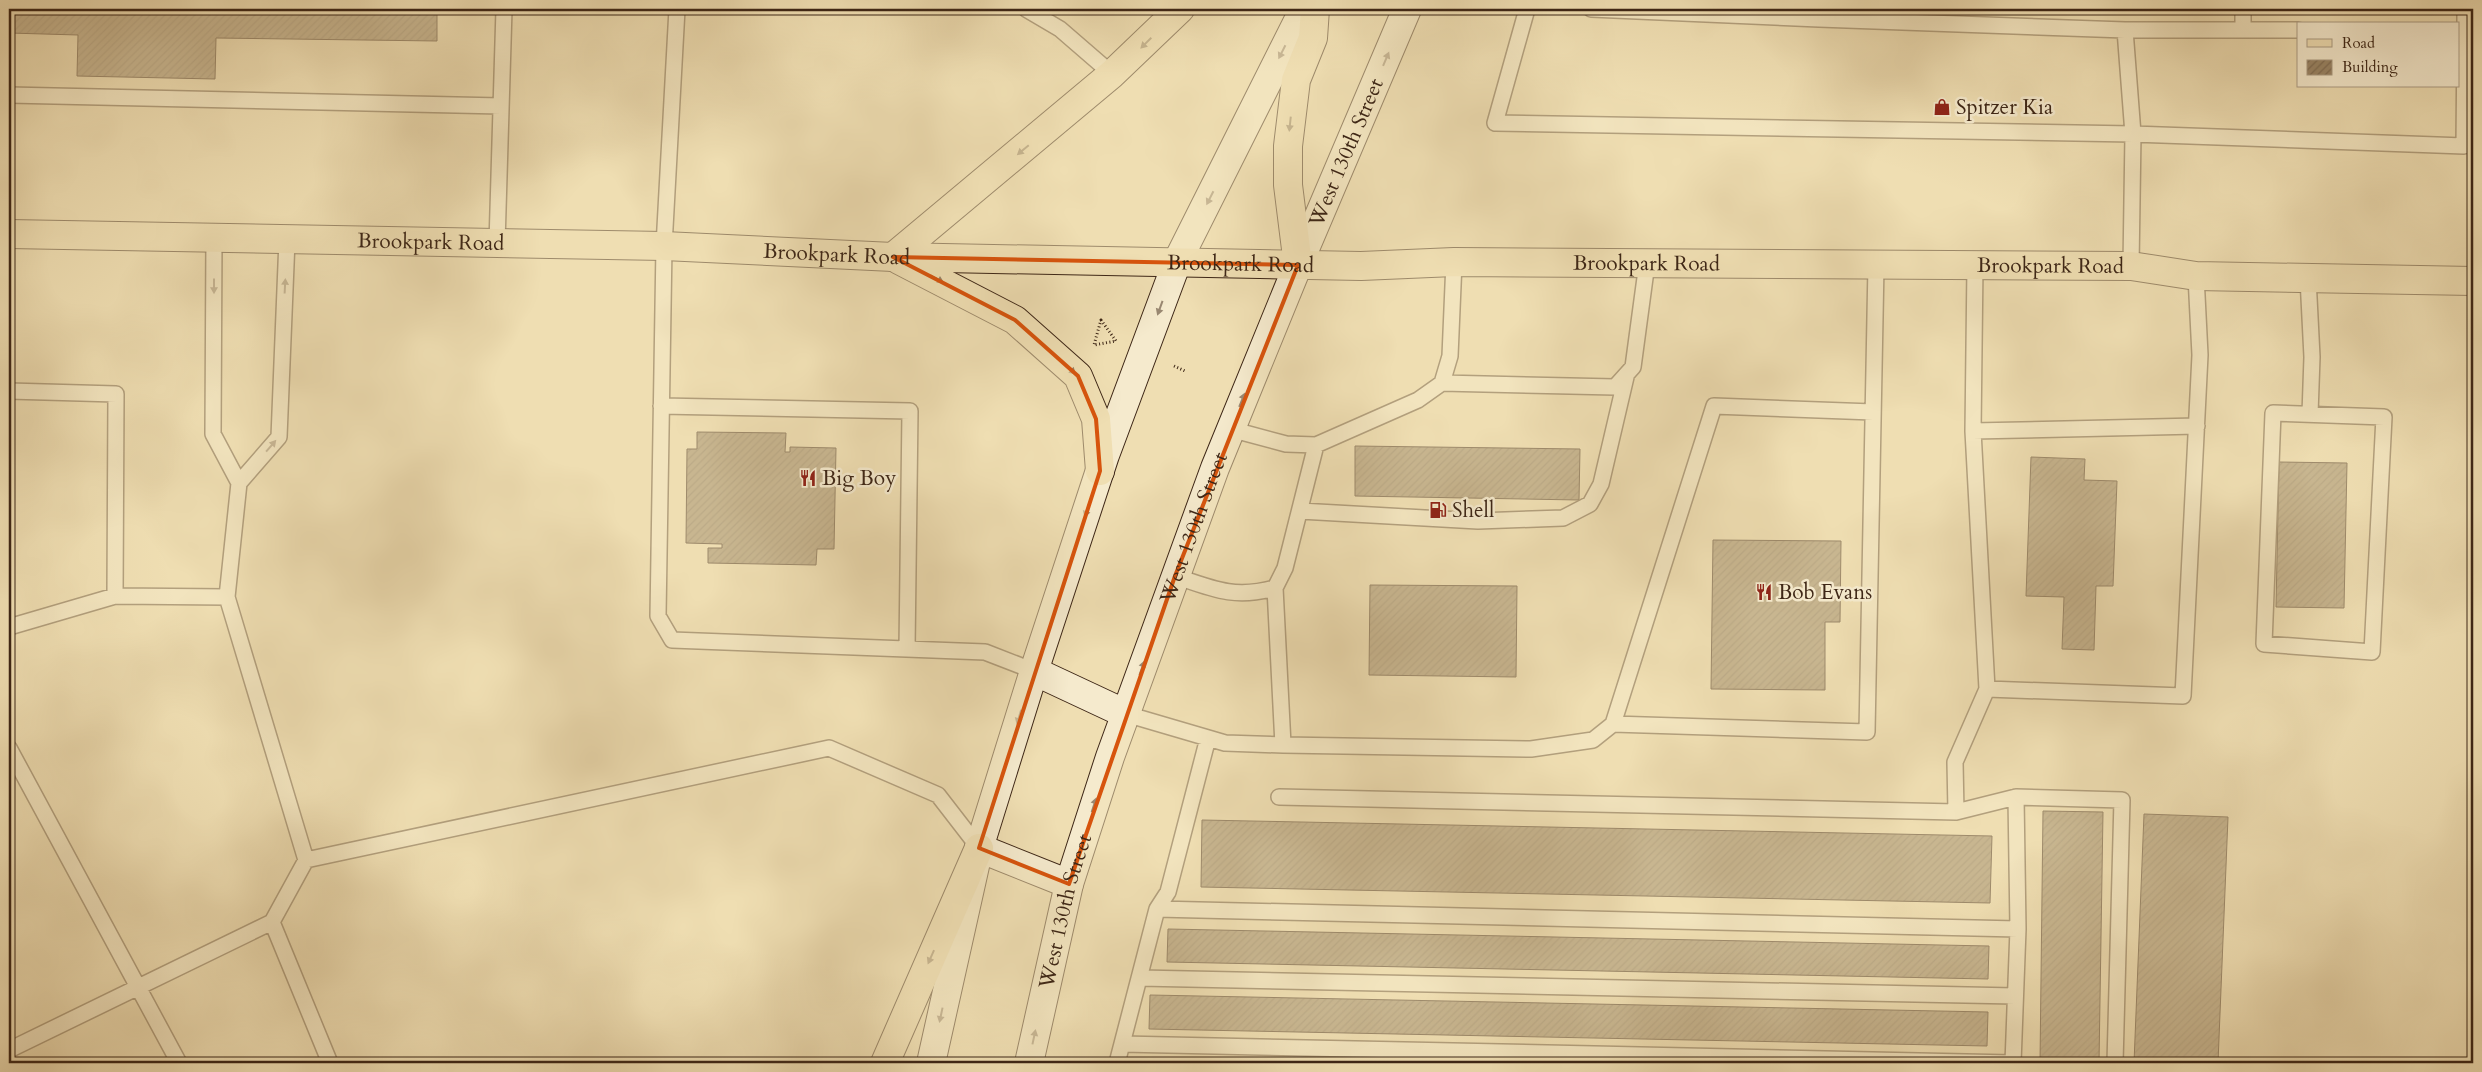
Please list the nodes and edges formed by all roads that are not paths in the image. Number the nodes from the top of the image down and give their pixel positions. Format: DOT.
graph roads {
  1 [pos="504,9"];
  2 [pos="677,9"];
  3 [pos="1026,9"];
  4 [pos="1180,9"];
  5 [pos="1304,9"];
  6 [pos="1315,9"];
  7 [pos="1407,9"];
  8 [pos="1527,9"];
  9 [pos="1591,9"];
  10 [pos="2243,9"];
  11 [pos="2465,9"];
  12 [pos="1819,14"];
  13 [pos="2243,29"];
  14 [pos="2125,30"];
  15 [pos="2297,30"];
  16 [pos="2462,31"];
  17 [pos="1112,74"];
  18 [pos="9,95"];
  19 [pos="501,106"];
  20 [pos="2133,134"];
  21 [pos="9,234"];
  22 [pos="214,237"];
  23 [pos="287,240"];
  24 [pos="497,243"];
  25 [pos="664,246"];
  26 [pos="893,257"];
  27 [pos="1177,262"];
  28 [pos="1454,262"];
  29 [pos="1647,263"];
  30 [pos="1298,265"];
  31 [pos="1876,265"];
  32 [pos="1975,265"];
  33 [pos="2131,266"];
  34 [pos="2196,276"];
  35 [pos="2308,278"];
  36 [pos="2473,281"];
  37 [pos="1626,377"];
  38 [pos="1442,383"];
  39 [pos="9,391"];
  40 [pos="661,406"];
  41 [pos="1873,412"];
  42 [pos="2310,414"];
  43 [pos="2197,426"];
  44 [pos="1230,429"];
  45 [pos="1973,431"];
  46 [pos="1316,446"];
  47 [pos="1100,470"];
  48 [pos="240,482"];
  49 [pos="1300,511"];
  50 [pos="1175,576"];
  51 [pos="1275,588"];
  52 [pos="116,596"];
  53 [pos="227,596"];
  54 [pos="9,627"];
  55 [pos="907,649"];
  56 [pos="1034,671"];
  57 [pos="1987,689"];
  58 [pos="1126,714"];
  59 [pos="1613,724"];
  60 [pos="1208,738"];
  61 [pos="1283,744"];
  62 [pos="9,748"];
  63 [pos="1279,797"];
  64 [pos="2016,797"];
  65 [pos="1956,812"];
  66 [pos="979,848"];
  67 [pos="306,860"];
  68 [pos="1069,884"];
  69 [pos="1157,909"];
  70 [pos="272,922"];
  71 [pos="2018,929"];
  72 [pos="1140,978"];
  73 [pos="139,988"];
  74 [pos="2015,996"];
  75 [pos="1122,1044"];
  76 [pos="9,1050"];
  77 [pos="179,1063"];
  78 [pos="330,1063"];
  79 [pos="885,1063"];
  80 [pos="931,1063"];
  81 [pos="1029,1063"];
  82 [pos="1117,1063"];
  83 [pos="2013,1063"];
  84 [pos="2115,1063"];
  1 -- 19 [label="lane"];
  2 -- 25 [label="lane"];
  3 -- 17 [label="lane"];
  4 -- 17 [label="main road, one-way"];
  5 -- 27 [label="main road, one-way"];
  6 -- 30 [label="main road, one-way"];
  30 -- 7 [label="main road, West 130th Street, one-way"];
  8 -- 20 [label="lane"];
  9 -- 12 [label="lane"];
  10 -- 13 [label="lane"];
  11 -- 16 [label="lane"];
  12 -- 14 [label="lane"];
  13 -- 14 [label="lane"];
  13 -- 15 [label="lane"];
  14 -- 20 [label="lane"];
  16 -- 20 [label="lane"];
  17 -- 26 [label="main road, one-way"];
  18 -- 19 [label="lane"];
  19 -- 24 [label="lane"];
  20 -- 33 [label="lane"];
  21 -- 22 [label="main road, Brookpark Road"];
  22 -- 23 [label="main road, Brookpark Road"];
  22 -- 48 [label="lane, one-way"];
  23 -- 24 [label="main road, Brookpark Road"];
  48 -- 23 [label="lane, one-way"];
  24 -- 25 [label="main road, Brookpark Road"];
  25 -- 26 [label="main road, Brookpark Road"];
  25 -- 40 [label="lane"];
  26 -- 27 [label="main road, Brookpark Road"];
  26 -- 47 [label="main road, one-way"];
  27 -- 30 [label="main road, Brookpark Road"];
  27 -- 47 [label="main road, one-way"];
  28 -- 29 [label="main road, Brookpark Road"];
  28 -- 30 [label="main road, Brookpark Road"];
  28 -- 38 [label="lane"];
  29 -- 31 [label="main road, Brookpark Road"];
  29 -- 37 [label="lane"];
  44 -- 30 [label="main road, West 130th Street, one-way"];
  31 -- 32 [label="main road, Brookpark Road"];
  31 -- 41 [label="lane"];
  32 -- 33 [label="main road, Brookpark Road"];
  32 -- 45 [label="lane"];
  33 -- 34 [label="main road, Brookpark Road"];
  34 -- 35 [label="main road, Brookpark Road"];
  34 -- 43 [label="lane"];
  35 -- 36 [label="main road, Brookpark Road"];
  35 -- 42 [label="lane"];
  37 -- 38 [label="lane"];
  37 -- 49 [label="lane"];
  38 -- 46 [label="lane"];
  39 -- 52 [label="lane"];
  40 -- 55 [label="lane"];
  40 -- 55 [label="lane"];
  41 -- 59 [label="lane"];
  41 -- 59 [label="lane"];
  42 -- 42 [label="lane"];
  43 -- 45 [label="lane"];
  43 -- 57 [label="lane"];
  44 -- 46 [label="lane"];
  44 -- 50 [label="main road, West 130th Street"];
  45 -- 57 [label="lane"];
  46 -- 49 [label="lane"];
  47 -- 56 [label="main road, one-way"];
  48 -- 53 [label="lane"];
  49 -- 51 [label="lane"];
  50 -- 51 [label="lane"];
  58 -- 50 [label="main road, West 130th Street, one-way"];
  51 -- 61 [label="lane"];
  52 -- 53 [label="lane"];
  52 -- 54 [label="lane"];
  53 -- 67 [label="lane"];
  55 -- 56 [label="lane"];
  56 -- 58 [label="main road"];
  56 -- 66 [label="main road, one-way"];
  57 -- 65 [label="lane"];
  58 -- 60 [label="lane"];
  68 -- 58 [label="main road, West 130th Street, one-way"];
  59 -- 61 [label="lane"];
  60 -- 61 [label="lane"];
  60 -- 69 [label="lane"];
  62 -- 73 [label="lane"];
  63 -- 65 [label="lane"];
  64 -- 65 [label="lane"];
  64 -- 71 [label="lane"];
  64 -- 84 [label="lane"];
  66 -- 67 [label="lane"];
  66 -- 68 [label="main road"];
  66 -- 79 [label="main road, one-way"];
  66 -- 80 [label="main road, one-way"];
  67 -- 70 [label="lane"];
  81 -- 68 [label="main road, West 130th Street, one-way"];
  69 -- 71 [label="lane"];
  69 -- 72 [label="lane"];
  70 -- 73 [label="lane"];
  70 -- 78 [label="lane"];
  71 -- 74 [label="lane"];
  72 -- 74 [label="lane"];
  72 -- 75 [label="lane"];
  73 -- 76 [label="lane"];
  73 -- 77 [label="lane"];
  74 -- 83 [label="lane"];
  75 -- 82 [label="lane"];
  75 -- 83 [label="lane"];
}
